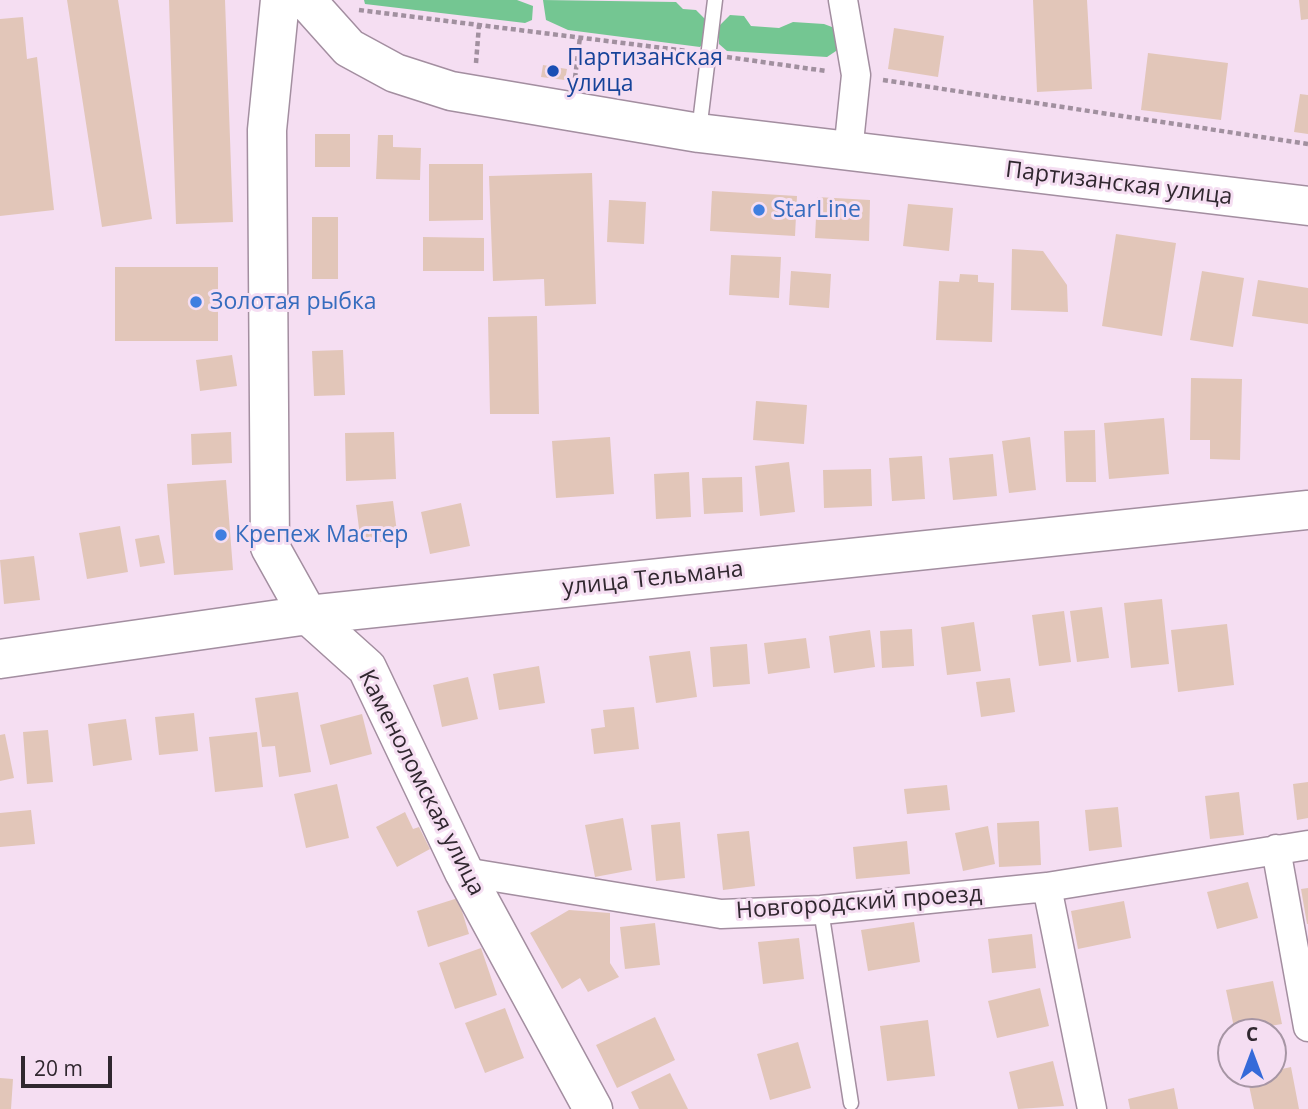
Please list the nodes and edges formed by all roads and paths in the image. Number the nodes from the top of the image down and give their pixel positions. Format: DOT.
graph roads {
  1 [pos="280,0"];
  2 [pos="306,0"];
  3 [pos="715,0"];
  4 [pos="843,0"];
  5 [pos="699,133"];
  6 [pos="848,152"];
  7 [pos="1308,206"];
  8 [pos="1308,510"];
  9 [pos="309,615"];
  10 [pos="0,659"];
  11 [pos="1308,845"];
  12 [pos="1276,849"];
  13 [pos="464,872"];
  14 [pos="1047,887"];
  15 [pos="821,911"];
  16 [pos="1308,1027"];
  17 [pos="852,1102"];
  18 [pos="593,1109"];
  19 [pos="1092,1109"];
  1 -- 9 [label="street, Каменоломская улица"];
  2 -- 5 [label="street, Партизанская улица"];
  3 -- 5 [label="lane"];
  4 -- 6 [label="street"];
  5 -- 6 [label="street, Партизанская улица"];
  6 -- 7 [label="street, Партизанская улица"];
  8 -- 9 [label="street, улица Тельмана"];
  9 -- 10 [label="street, улица Тельмана"];
  9 -- 13 [label="street, Каменоломская улица"];
  11 -- 12 [label="street, Новгородский проезд"];
  12 -- 14 [label="street, Новгородский проезд"];
  12 -- 16 [label="street"];
  13 -- 15 [label="street, Новгородский проезд"];
  13 -- 18 [label="street, Каменоломская улица"];
  14 -- 15 [label="street, Новгородский проезд"];
  14 -- 19 [label="street"];
  15 -- 17 [label="lane"];
}
